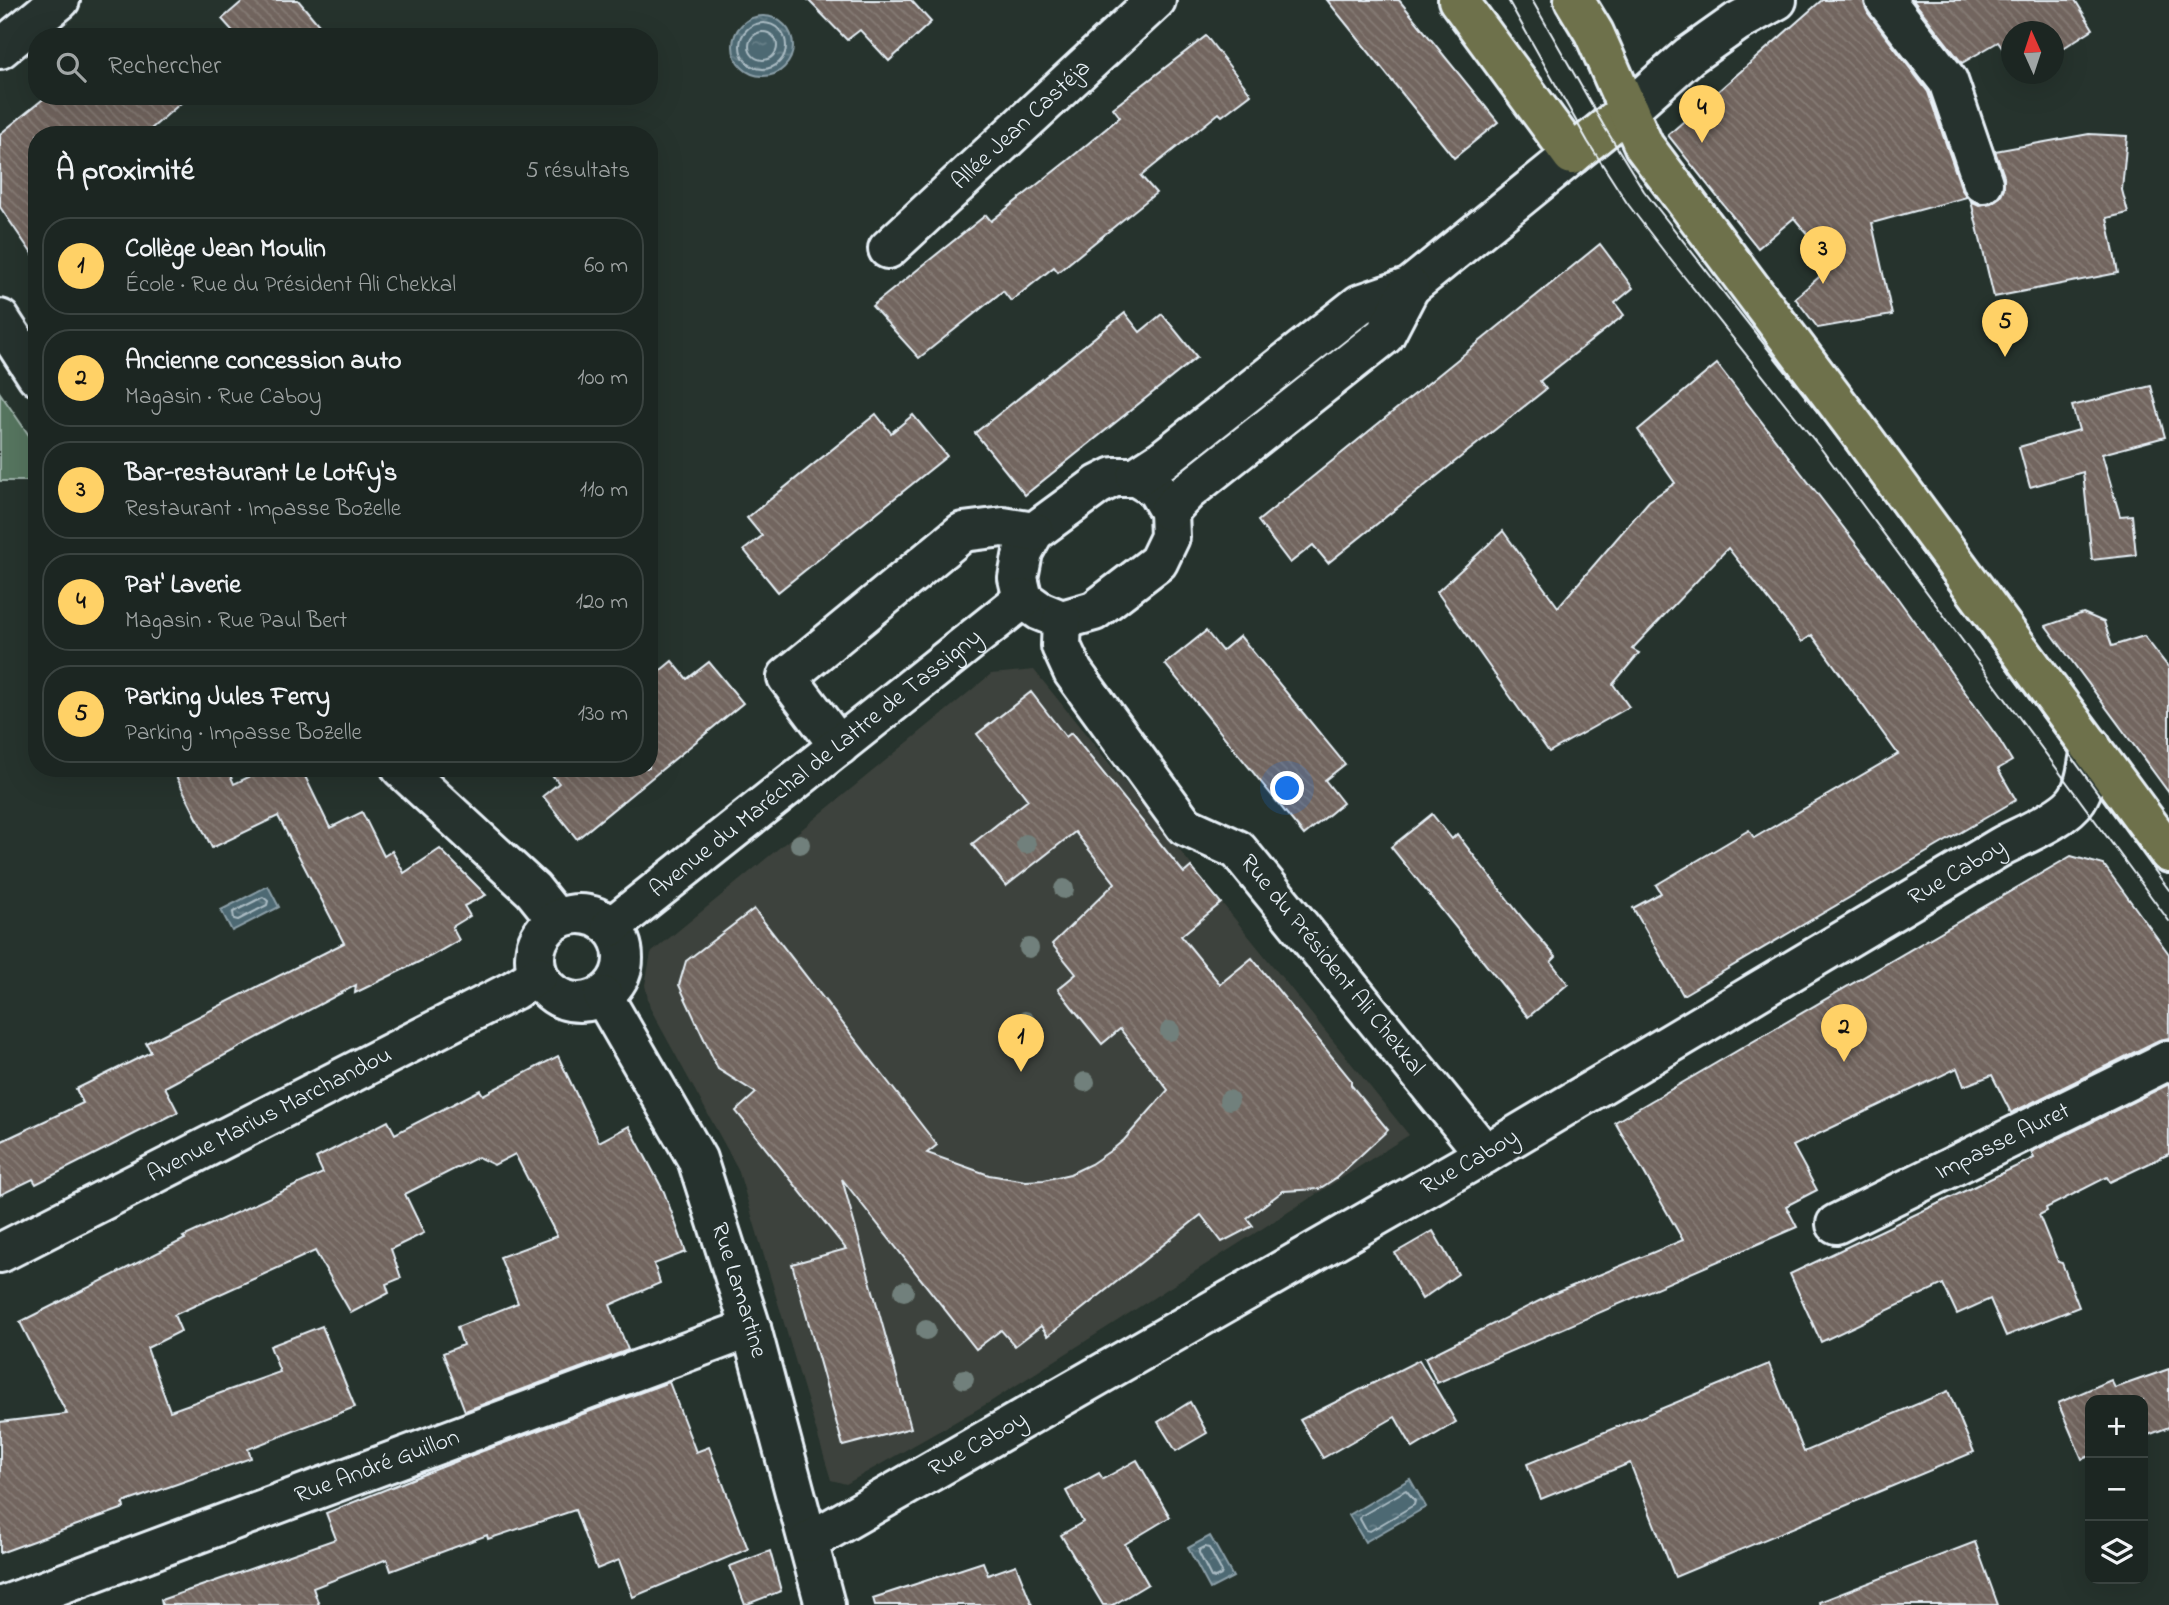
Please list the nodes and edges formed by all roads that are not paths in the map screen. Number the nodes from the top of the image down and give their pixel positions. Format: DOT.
graph roads {
  1 [pos="60,0"];
  2 [pos="1156,0"];
  3 [pos="1458,0"];
  4 [pos="1574,0"];
  5 [pos="1777,0"];
  6 [pos="1885,0"];
  7 [pos="0,49"];
  8 [pos="1628,110"];
  9 [pos="1572,155"];
  10 [pos="1983,183"];
  11 [pos="888,249"];
  12 [pos="1410,287"];
  13 [pos="0,320"];
  14 [pos="28,362"];
  15 [pos="1136,477"];
  16 [pos="1169,511"];
  17 [pos="1034,532"];
  18 [pos="1023,599"];
  19 [pos="1062,620"];
  20 [pos="839,746"];
  21 [pos="2091,746"];
  22 [pos="411,777"];
  23 [pos="2169,853"];
  24 [pos="557,920"];
  25 [pos="611,927"];
  26 [pos="538,975"];
  27 [pos="603,996"];
  28 [pos="2169,1060"];
  29 [pos="1485,1154"];
  30 [pos="1836,1224"];
  31 [pos="0,1253"];
  32 [pos="751,1328"];
  33 [pos="808,1542"];
  34 [pos="5,1605"];
  35 [pos="825,1605"];
  1 -- 7 [label="street"];
  2 -- 11 [label="street, Allée Jean Castéja"];
  3 -- 9 [label="main road"];
  4 -- 8 [label="main road"];
  5 -- 8 [label="street"];
  6 -- 10 [label="street"];
  8 -- 9 [label="main road"];
  8 -- 21 [label="main road"];
  9 -- 12 [label="street"];
  12 -- 15 [label="street"];
  12 -- 16 [label="street"];
  13 -- 14 [label="street"];
  15 -- 16 [label="street"];
  15 -- 17 [label="street"];
  16 -- 19 [label="street"];
  17 -- 18 [label="street"];
  17 -- 20 [label="street"];
  18 -- 19 [label="street"];
  18 -- 20 [label="street, Avenue du Maréchal de Lattre de Tassigny"];
  19 -- 29 [label="street, Rue du Président Ali Chekkal"];
  20 -- 25 [label="street, Avenue du Maréchal de Lattre de Tassigny"];
  21 -- 23 [label="main road"];
  21 -- 29 [label="street, Rue Caboy"];
  22 -- 24 [label="street"];
  24 -- 25 [label="street"];
  24 -- 26 [label="street"];
  25 -- 27 [label="street"];
  26 -- 27 [label="street"];
  26 -- 31 [label="street, Avenue Marius Marchandou"];
  27 -- 32 [label="street, Rue Lamartine"];
  28 -- 30 [label="street, Impasse Auret"];
  29 -- 33 [label="street, Rue Caboy"];
  32 -- 33 [label="street, Rue Lamartine"];
  32 -- 34 [label="street, Rue André Guillon"];
  33 -- 35 [label="street, Rue Lamartine"];
}
